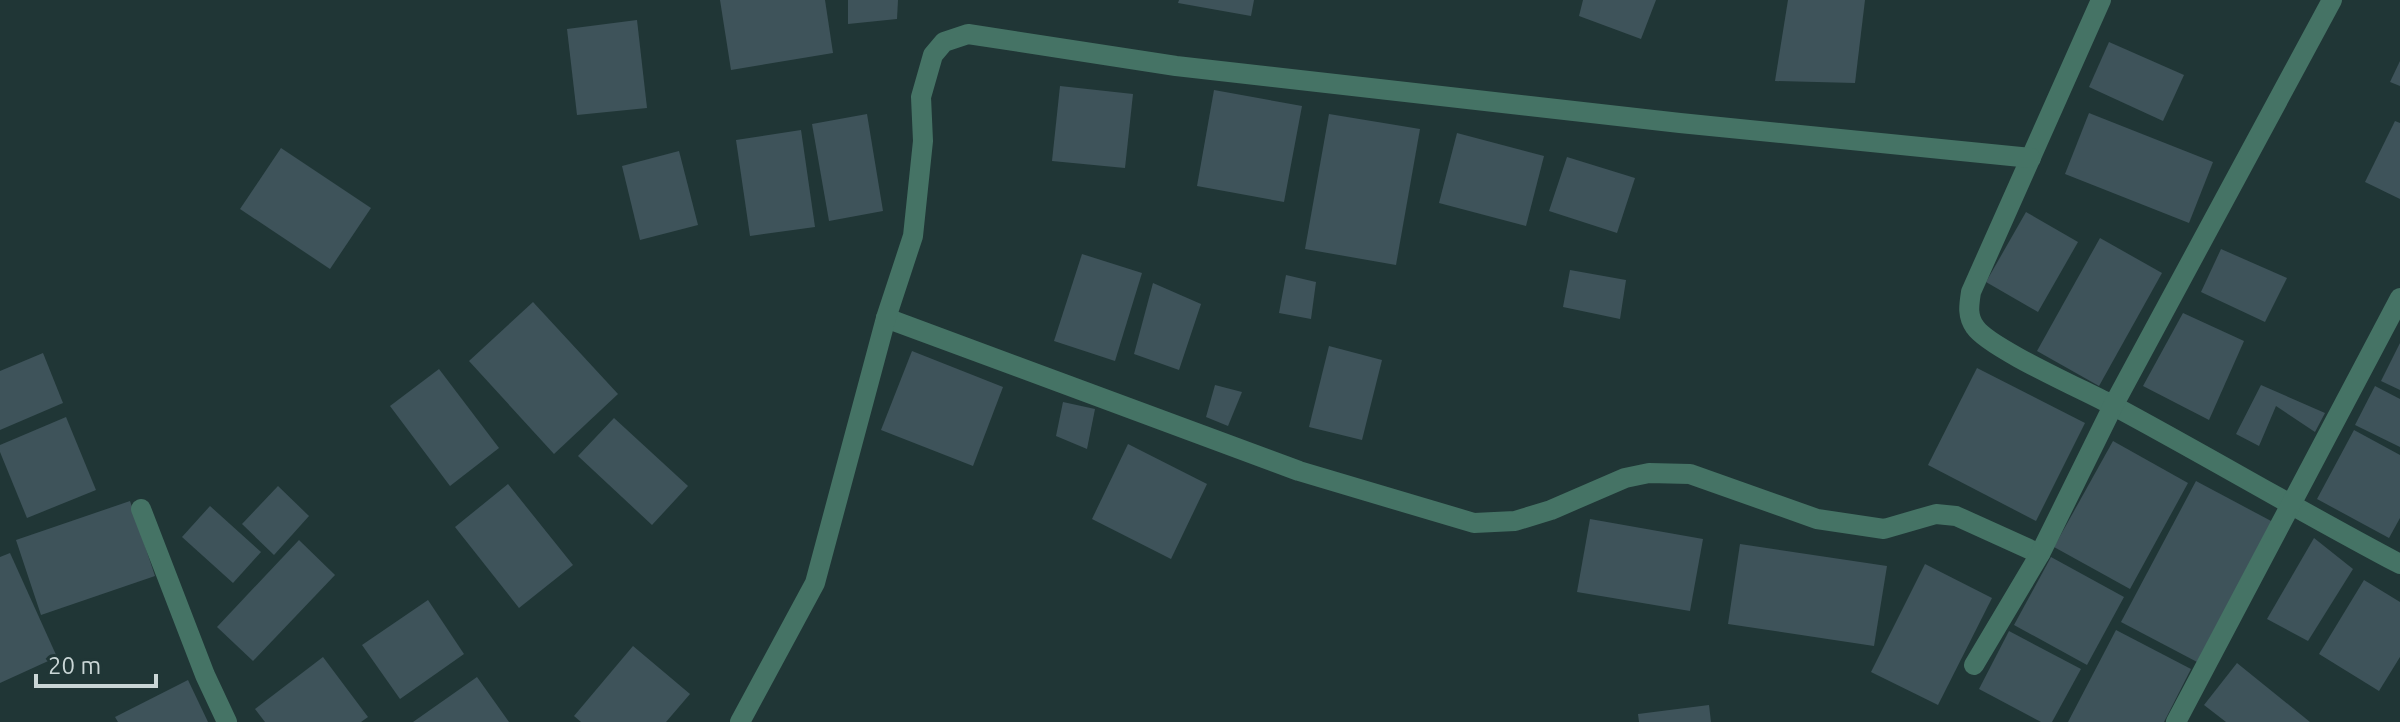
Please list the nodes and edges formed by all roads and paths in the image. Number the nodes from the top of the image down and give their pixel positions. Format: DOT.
graph roads {
  1 [pos="2101,0"];
  2 [pos="2332,0"];
  3 [pos="2031,158"];
  4 [pos="2400,298"];
  5 [pos="886,318"];
  6 [pos="2113,406"];
  7 [pos="2291,507"];
  8 [pos="141,509"];
  9 [pos="2040,554"];
  10 [pos="2400,564"];
  11 [pos="1974,665"];
  12 [pos="227,722"];
  13 [pos="740,722"];
  14 [pos="2176,722"];
  1 -- 3 [label="street"];
  2 -- 6 [label="street"];
  3 -- 5 [label="street"];
  3 -- 6 [label="street"];
  4 -- 7 [label="street"];
  5 -- 9 [label="street"];
  5 -- 13 [label="street"];
  6 -- 7 [label="street"];
  6 -- 9 [label="street"];
  7 -- 10 [label="street"];
  7 -- 14 [label="street"];
  8 -- 12 [label="street"];
  9 -- 11 [label="street"];
}
